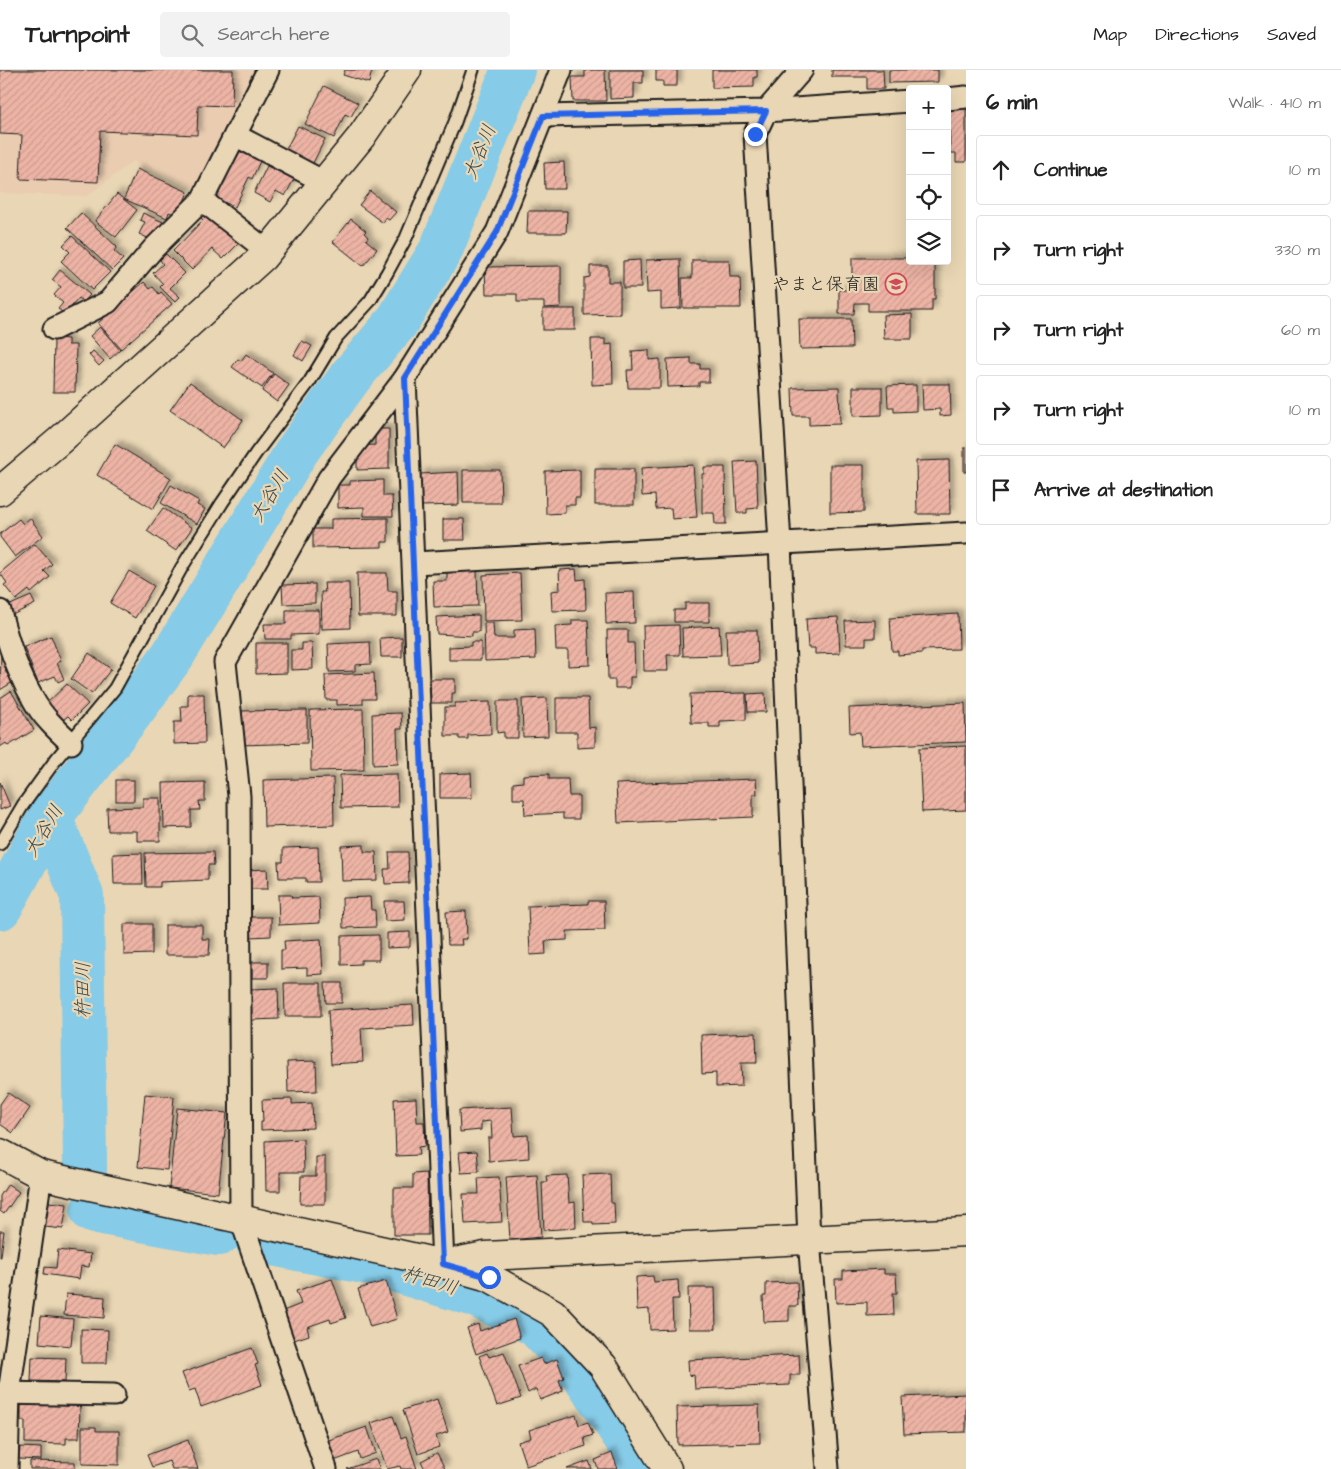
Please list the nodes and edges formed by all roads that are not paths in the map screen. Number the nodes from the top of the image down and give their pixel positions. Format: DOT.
graph roads {
  1 [pos="268,70"];
  2 [pos="407,70"];
  3 [pos="473,70"];
  4 [pos="561,70"];
  5 [pos="802,70"];
  6 [pos="966,97"];
  7 [pos="951,98"];
  8 [pos="906,101"];
  9 [pos="766,111"];
  10 [pos="543,116"];
  11 [pos="235,135"];
  12 [pos="324,182"];
  13 [pos="202,200"];
  14 [pos="268,251"];
  15 [pos="54,328"];
  16 [pos="405,378"];
  17 [pos="0,491"];
  18 [pos="966,533"];
  19 [pos="780,543"];
  20 [pos="414,563"];
  21 [pos="0,611"];
  22 [pos="71,743"];
  23 [pos="0,844"];
  24 [pos="0,1153"];
  25 [pos="41,1175"];
  26 [pos="241,1218"];
  27 [pos="966,1232"];
  28 [pos="810,1240"];
  29 [pos="443,1264"];
  30 [pos="4,1393"];
  31 [pos="114,1395"];
  32 [pos="7,1469"];
  33 [pos="326,1469"];
  34 [pos="667,1469"];
  35 [pos="828,1469"];
  1 -- 11 [label="street"];
  2 -- 12 [label="street"];
  3 -- 22 [label="lane"];
  4 -- 10 [label="street"];
  5 -- 9 [label="street"];
  6 -- 7 [label="street"];
  8 -- 9 [label="street"];
  9 -- 10 [label="street"];
  9 -- 19 [label="street"];
  10 -- 16 [label="street"];
  11 -- 12 [label="street"];
  11 -- 13 [label="street"];
  12 -- 14 [label="street"];
  13 -- 14 [label="street"];
  13 -- 15 [label="street"];
  14 -- 17 [label="street"];
  16 -- 20 [label="street"];
  16 -- 26 [label="street"];
  18 -- 19 [label="street"];
  19 -- 20 [label="street"];
  19 -- 28 [label="street"];
  20 -- 29 [label="street"];
  21 -- 22 [label="street"];
  22 -- 23 [label="lane"];
  24 -- 25 [label="street"];
  25 -- 26 [label="street"];
  25 -- 30 [label="street"];
  26 -- 29 [label="street"];
  26 -- 33 [label="street"];
  27 -- 28 [label="street"];
  28 -- 29 [label="street"];
  28 -- 35 [label="street"];
  29 -- 34 [label="street"];
  30 -- 31 [label="street"];
  30 -- 32 [label="street"];
}
